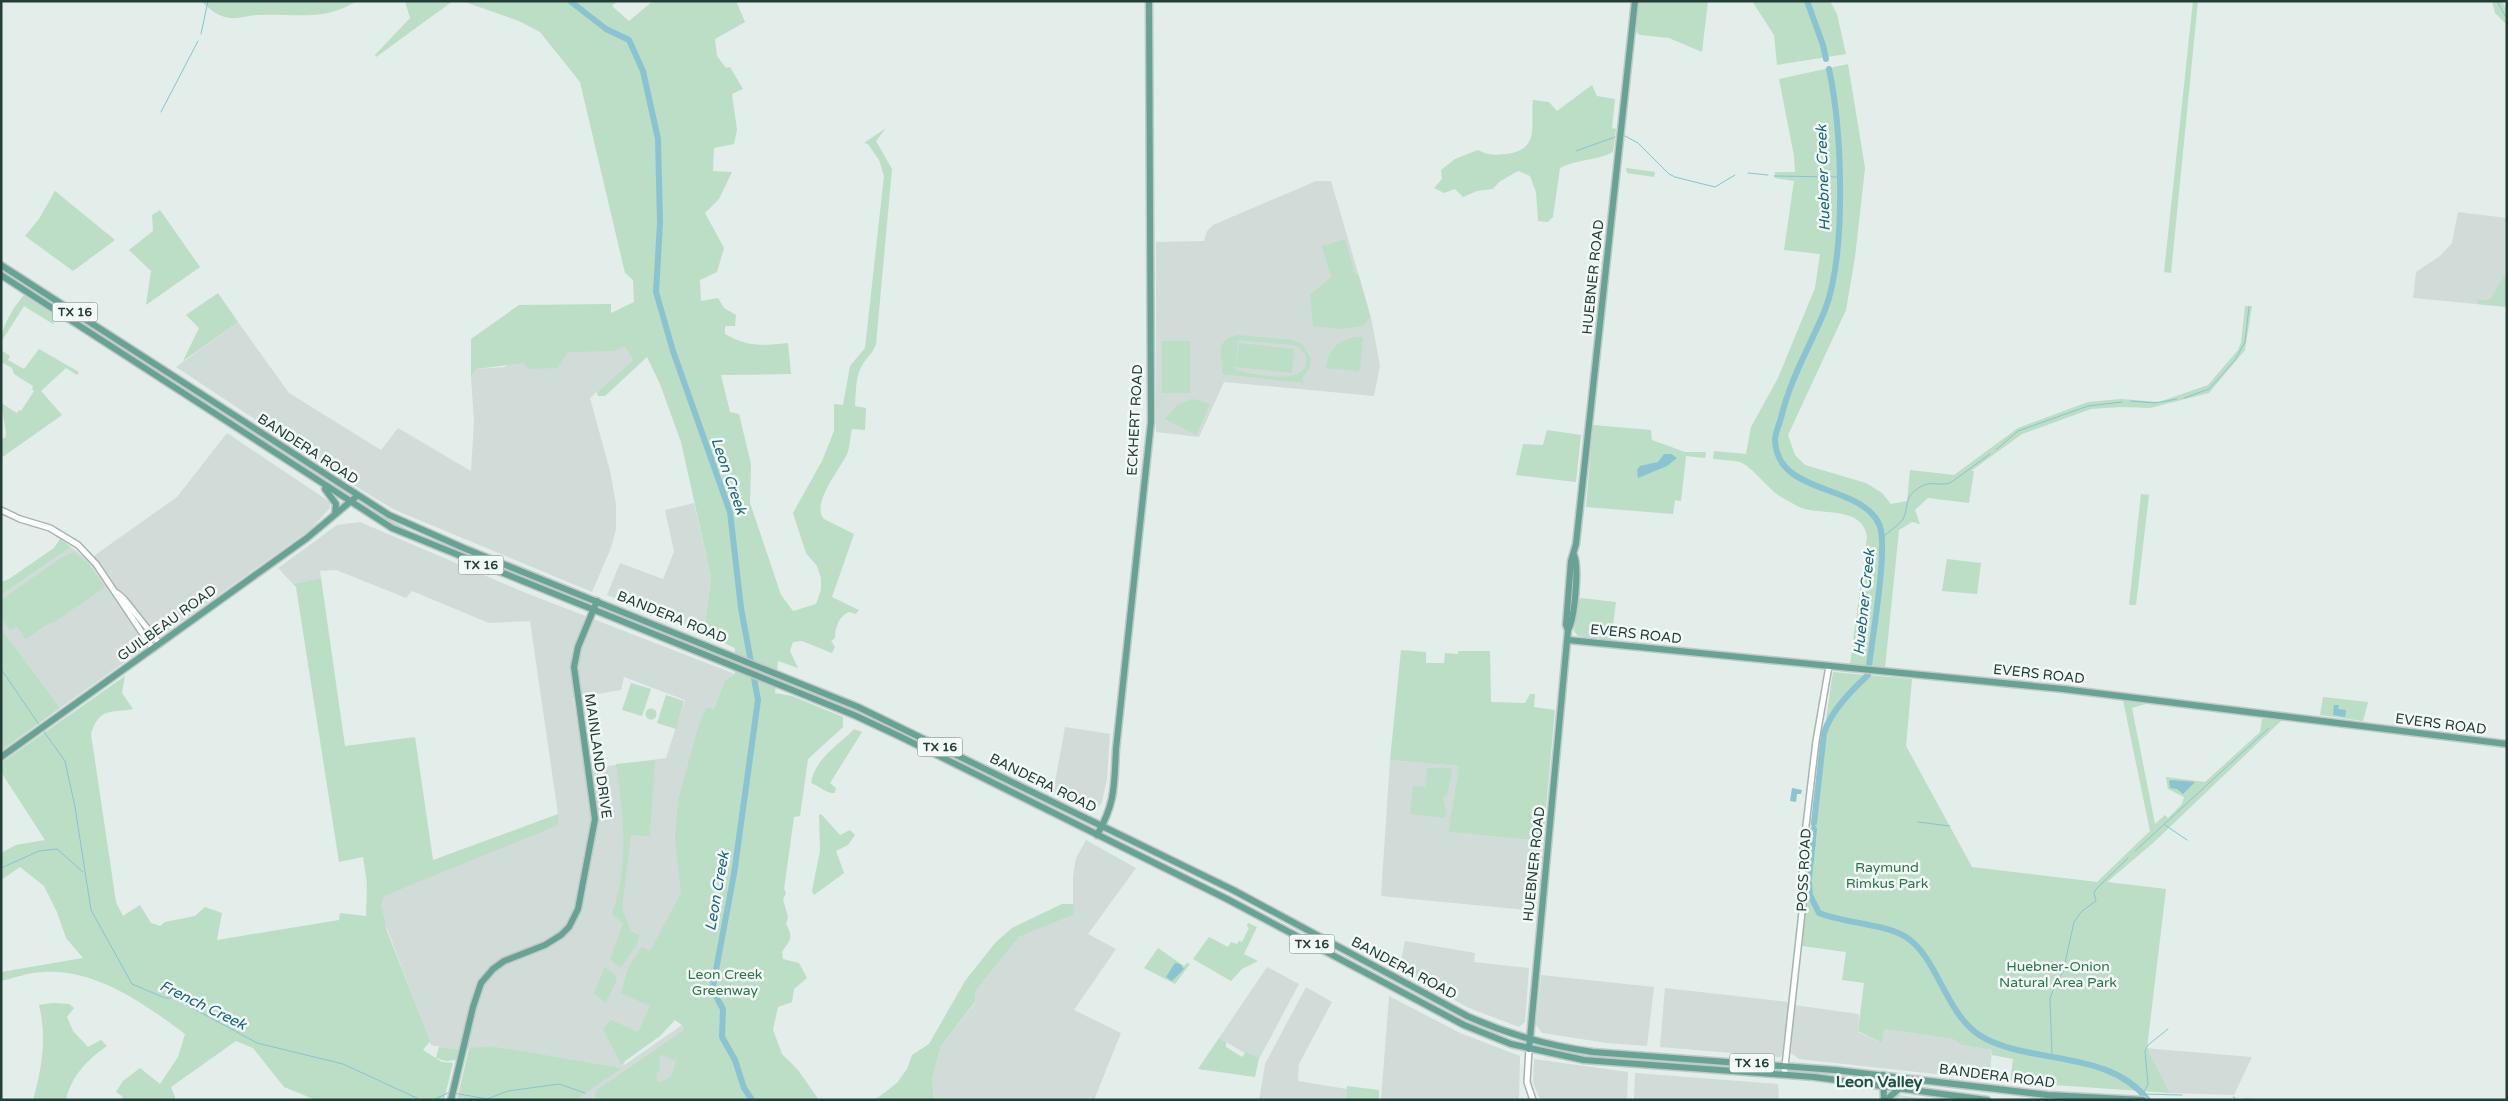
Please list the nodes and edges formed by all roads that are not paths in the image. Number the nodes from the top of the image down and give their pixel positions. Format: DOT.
graph roads {
  1 [pos="1149,1"];
  2 [pos="1635,1"];
  3 [pos="1,265"];
  4 [pos="1,275"];
  5 [pos="317,481"];
  6 [pos="355,494"];
  7 [pos="347,503"];
  8 [pos="1,510"];
  9 [pos="335,514"];
  10 [pos="117,593"];
  11 [pos="597,601"];
  12 [pos="593,611"];
  13 [pos="1568,640"];
  14 [pos="160,644"];
  15 [pos="153,649"];
  16 [pos="1829,666"];
  17 [pos="934,744"];
  18 [pos="2507,744"];
  19 [pos="930,752"];
  20 [pos="1,757"];
  21 [pos="1102,826"];
  22 [pos="1097,834"];
  23 [pos="1435,999"];
  24 [pos="1430,1007"];
  25 [pos="1530,1039"];
  26 [pos="1529,1050"];
  27 [pos="1714,1060"];
  28 [pos="1785,1065"];
  29 [pos="1714,1070"];
  30 [pos="1784,1075"];
  31 [pos="1884,1075"];
  32 [pos="1884,1085"];
  33 [pos="1901,1088"];
  34 [pos="2133,1099"];
  35 [pos="451,1100"];
  36 [pos="1533,1100"];
  37 [pos="1885,1100"];
  38 [pos="1987,1100"];
  39 [pos="2143,1100"];
  1 -- 21 [label="main road, ECKHERT ROAD"];
  2 -- 13 [label="main road, HUEBNER ROAD"];
  3 -- 6 [label="main road, BANDERA ROAD / TX 16"];
  4 -- 5 [label="main road, BANDERA ROAD / TX 16"];
  5 -- 7 [label="main road, BANDERA ROAD / TX 16"];
  5 -- 9 [label="main road"];
  6 -- 7 [label="main road, GUILBEAU ROAD"];
  6 -- 11 [label="main road, BANDERA ROAD / TX 16"];
  7 -- 9 [label="main road, GUILBEAU ROAD"];
  7 -- 12 [label="main road, BANDERA ROAD / TX 16"];
  8 -- 10 [label="street"];
  9 -- 14 [label="main road, GUILBEAU ROAD"];
  10 -- 14 [label="street"];
  10 -- 15 [label="street"];
  11 -- 12 [label="main road, MAINLAND DRIVE"];
  11 -- 17 [label="main road, BANDERA ROAD / TX 16"];
  12 -- 19 [label="main road, BANDERA ROAD / TX 16"];
  12 -- 35 [label="main road, MAINLAND DRIVE"];
  13 -- 16 [label="main road, EVERS ROAD"];
  13 -- 25 [label="main road, HUEBNER ROAD"];
  14 -- 15 [label="main road, GUILBEAU ROAD"];
  15 -- 20 [label="main road, GUILBEAU ROAD"];
  16 -- 18 [label="main road, EVERS ROAD"];
  16 -- 28 [label="street, POSS ROAD"];
  17 -- 19 [label="main road"];
  17 -- 21 [label="main road, BANDERA ROAD / TX 16"];
  19 -- 22 [label="main road, BANDERA ROAD / TX 16"];
  21 -- 22 [label="main road, ECKHERT ROAD"];
  21 -- 23 [label="main road, BANDERA ROAD / TX 16"];
  22 -- 24 [label="main road, BANDERA ROAD / TX 16"];
  23 -- 24 [label="main road"];
  23 -- 25 [label="main road, BANDERA ROAD / TX 16"];
  24 -- 26 [label="main road, BANDERA ROAD / TX 16"];
  25 -- 26 [label="main road, HUEBNER ROAD"];
  25 -- 27 [label="main road, BANDERA ROAD / TX 16"];
  26 -- 29 [label="main road, BANDERA ROAD / TX 16"];
  26 -- 36 [label="street, HUEBNER ROAD"];
  27 -- 28 [label="main road, BANDERA ROAD / TX 16"];
  27 -- 29 [label="main road"];
  28 -- 30 [label="street, POSS ROAD"];
  28 -- 31 [label="main road, BANDERA ROAD / TX 16"];
  29 -- 30 [label="main road, BANDERA ROAD / TX 16"];
  30 -- 32 [label="main road, BANDERA ROAD / TX 16"];
  31 -- 32 [label="main road"];
  31 -- 34 [label="main road, BANDERA ROAD / TX 16"];
  32 -- 33 [label="main road, BANDERA ROAD / TX 16"];
  32 -- 37 [label="main road"];
  33 -- 37 [label="main road"];
  33 -- 38 [label="main road, BANDERA ROAD / TX 16"];
  34 -- 39 [label="main road, BANDERA ROAD / TX 16"];
}
